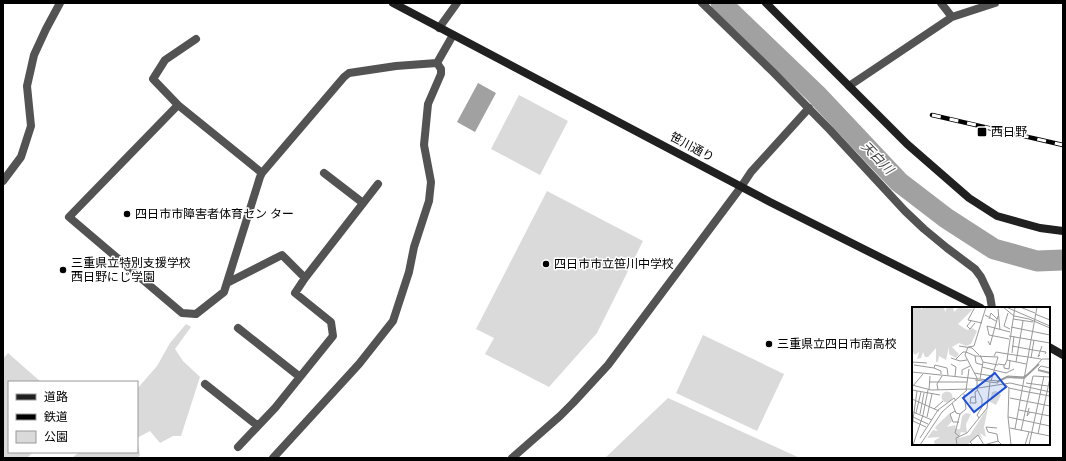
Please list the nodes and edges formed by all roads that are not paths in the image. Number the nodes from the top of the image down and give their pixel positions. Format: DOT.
graph roads {
  1 [pos="60,3"];
  2 [pos="393,3"];
  3 [pos="457,3"];
  4 [pos="702,3"];
  5 [pos="766,3"];
  6 [pos="941,3"];
  7 [pos="995,3"];
  8 [pos="952,17"];
  9 [pos="439,28"];
  10 [pos="453,35"];
  11 [pos="196,39"];
  12 [pos="437,63"];
  13 [pos="849,86"];
  14 [pos="178,105"];
  15 [pos="808,108"];
  16 [pos="262,173"];
  17 [pos="324,173"];
  18 [pos="3,181"];
  19 [pos="378,184"];
  20 [pos="741,187"];
  21 [pos="363,203"];
  22 [pos="1063,231"];
  23 [pos="305,278"];
  24 [pos="227,283"];
  25 [pos="979,307"];
  26 [pos="992,307"];
  27 [pos="238,328"];
  28 [pos="1050,348"];
  29 [pos="1063,355"];
  30 [pos="300,377"];
  31 [pos="205,384"];
  32 [pos="258,426"];
  33 [pos="238,447"];
  34 [pos="273,458"];
  35 [pos="512,458"];
  1 -- 18 [label="street"];
  2 -- 9 [label="street, 笹川通り"];
  3 -- 9 [label="street"];
  4 -- 15 [label="street"];
  5 -- 13 [label="street"];
  6 -- 8 [label="street"];
  7 -- 8 [label="street"];
  8 -- 13 [label="street"];
  9 -- 10 [label="street, 笹川通り"];
  10 -- 12 [label="street"];
  10 -- 20 [label="street, 笹川通り"];
  11 -- 14 [label="street"];
  12 -- 16 [label="street"];
  12 -- 34 [label="street"];
  13 -- 22 [label="street"];
  14 -- 16 [label="street"];
  14 -- 24 [label="street"];
  15 -- 20 [label="street"];
  15 -- 26 [label="street"];
  16 -- 24 [label="street"];
  17 -- 21 [label="street"];
  19 -- 21 [label="street"];
  20 -- 25 [label="street, 笹川通り"];
  20 -- 35 [label="street"];
  21 -- 23 [label="street"];
  23 -- 24 [label="street"];
  23 -- 30 [label="street"];
  27 -- 30 [label="street"];
  28 -- 29 [label="street"];
  30 -- 32 [label="street"];
  31 -- 32 [label="street"];
  32 -- 33 [label="street"];
}
